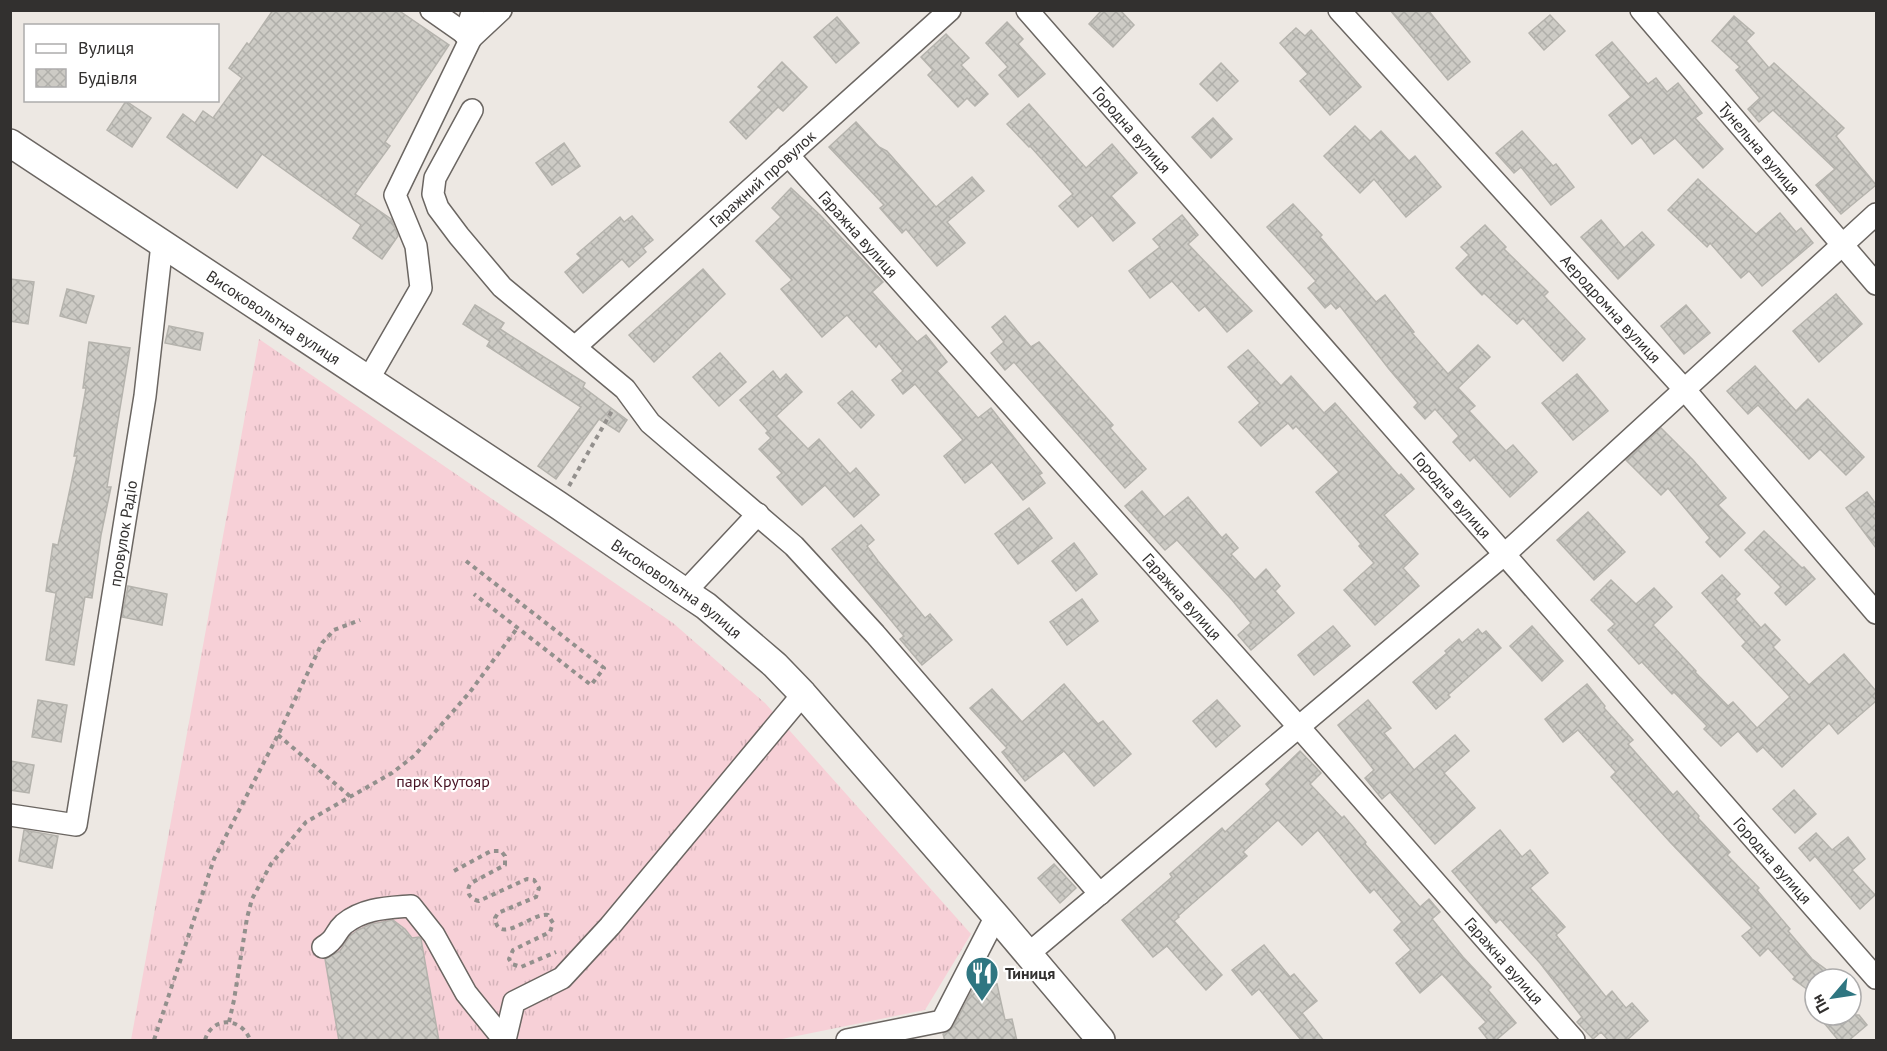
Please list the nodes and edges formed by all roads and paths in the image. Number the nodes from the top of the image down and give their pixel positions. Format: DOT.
graph roads {
  1 [pos="431,10"];
  2 [pos="473,10"];
  3 [pos="501,10"];
  4 [pos="950,10"];
  5 [pos="1027,10"];
  6 [pos="1340,10"];
  7 [pos="1641,10"];
  8 [pos="468,36"];
  9 [pos="472,110"];
  10 [pos="10,144"];
  11 [pos="788,154"];
  12 [pos="1876,214"];
  13 [pos="162,244"];
  14 [pos="1843,245"];
  15 [pos="1876,284"];
  16 [pos="575,347"];
  17 [pos="368,380"];
  18 [pos="625,389"];
  19 [pos="1685,390"];
  20 [pos="558,505"];
  21 [pos="758,514"];
  22 [pos="1506,553"];
  23 [pos="466,561"];
  24 [pos="685,592"];
  25 [pos="474,594"];
  26 [pos="1876,613"];
  27 [pos="360,620"];
  28 [pos="518,627"];
  29 [pos="803,694"];
  30 [pos="1298,726"];
  31 [pos="278,735"];
  32 [pos="352,798"];
  33 [pos="10,814"];
  34 [pos="454,871"];
  35 [pos="1100,894"];
  36 [pos="996,916"];
  37 [pos="322,947"];
  38 [pos="591,947"];
  39 [pos="1028,954"];
  40 [pos="1876,978"];
  41 [pos="229,1022"];
  42 [pos="154,1041"];
  43 [pos="205,1041"];
  44 [pos="250,1041"];
  45 [pos="504,1041"];
  46 [pos="847,1041"];
  47 [pos="1101,1041"];
  48 [pos="1574,1041"];
  1 -- 8 [label="street"];
  2 -- 8 [label="street"];
  3 -- 8 [label="street"];
  4 -- 11 [label="street, Гаражний провулок"];
  5 -- 22 [label="street, Городна вулиця"];
  6 -- 19 [label="street, Аеродромна вулиця"];
  7 -- 14 [label="street, Тунельна вулиця"];
  8 -- 17 [label="street"];
  9 -- 16 [label="street"];
  10 -- 13 [label="main road, Високовольтна вулиця"];
  11 -- 16 [label="street, Гаражний провулок"];
  11 -- 30 [label="street, Гаражна вулиця"];
  12 -- 14 [label="street"];
  13 -- 17 [label="main road, Високовольтна вулиця"];
  13 -- 33 [label="street, провулок Радіо"];
  14 -- 15 [label="street, Тунельна вулиця"];
  14 -- 19 [label="street"];
  16 -- 18 [label="street"];
  17 -- 20 [label="main road, Високовольтна вулиця"];
  18 -- 20 [label="path"];
  18 -- 21 [label="street"];
  19 -- 22 [label="street"];
  19 -- 26 [label="street, Аеродромна вулиця"];
  20 -- 24 [label="main road, Високовольтна вулиця"];
  21 -- 24 [label="street"];
  21 -- 35 [label="street"];
  22 -- 30 [label="street"];
  22 -- 40 [label="street, Городна вулиця"];
  23 -- 28 [label="path"];
  24 -- 29 [label="main road, Високовольтна вулиця"];
  25 -- 28 [label="path"];
  27 -- 31 [label="path"];
  28 -- 32 [label="path"];
  29 -- 36 [label="main road, Високовольтна вулиця"];
  29 -- 38 [label="street"];
  30 -- 35 [label="street"];
  30 -- 48 [label="street, Гаражна вулиця"];
  31 -- 32 [label="path"];
  31 -- 42 [label="path"];
  32 -- 41 [label="path"];
  34 -- 38 [label="path"];
  35 -- 39 [label="street"];
  36 -- 39 [label="main road, Високовольтна вулиця"];
  36 -- 46 [label="street"];
  37 -- 45 [label="street"];
  38 -- 45 [label="street"];
  39 -- 47 [label="main road, Високовольтна вулиця"];
  41 -- 43 [label="path"];
  41 -- 44 [label="path"];
}
